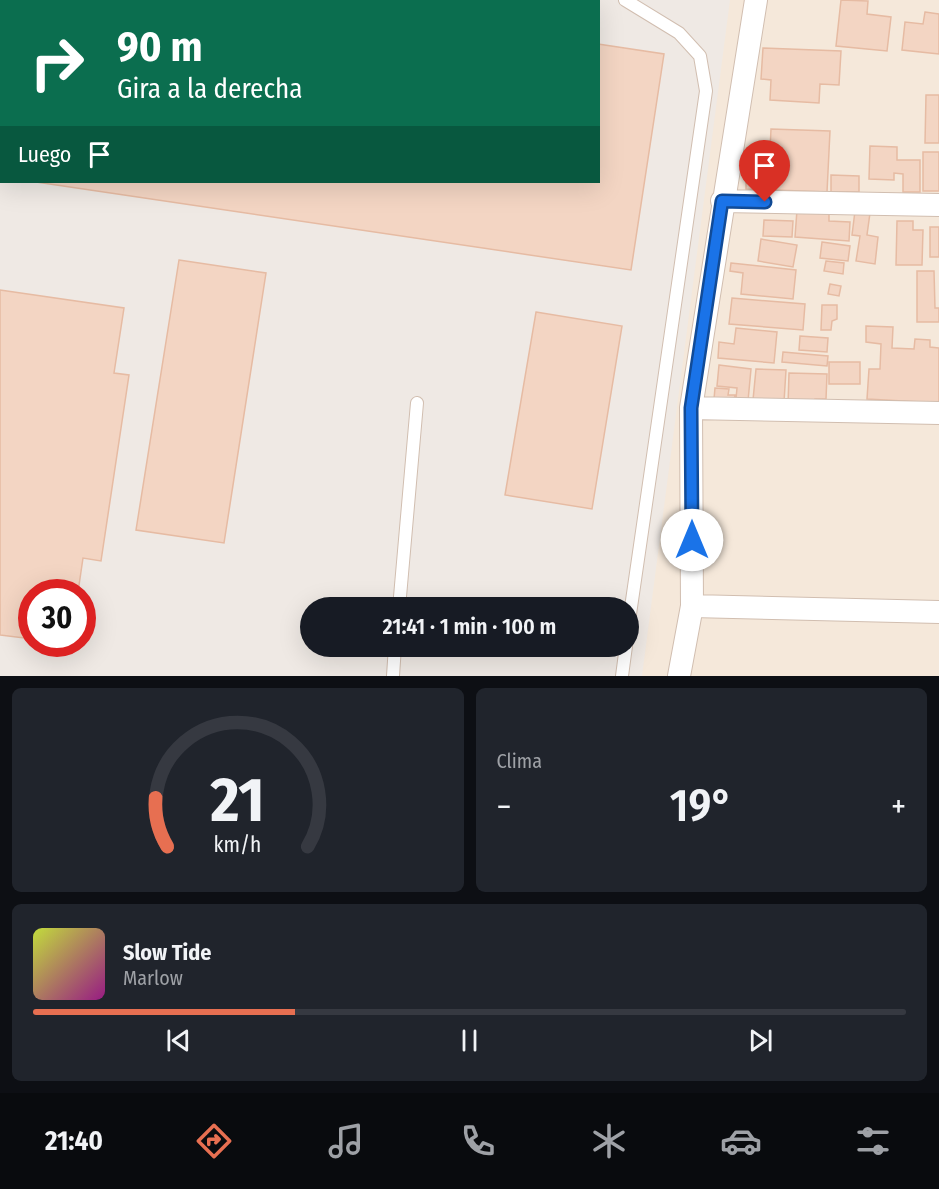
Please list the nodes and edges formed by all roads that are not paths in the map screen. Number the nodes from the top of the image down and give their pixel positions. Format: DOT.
graph roads {
  1 [pos="625,0"];
  2 [pos="756,0"];
  3 [pos="722,201"];
  4 [pos="939,204"];
  5 [pos="417,403"];
  6 [pos="691,408"];
  7 [pos="939,413"];
  8 [pos="400,597"];
  9 [pos="633,597"];
  10 [pos="692,606"];
  11 [pos="939,612"];
  12 [pos="394,657"];
  13 [pos="625,657"];
  14 [pos="393,676"];
  15 [pos="622,676"];
  16 [pos="679,676"];
  1 -- 9 [label="lane"];
  2 -- 3 [label="street"];
  3 -- 4 [label="street"];
  3 -- 6 [label="street"];
  5 -- 8 [label="lane"];
  6 -- 7 [label="street"];
  6 -- 10 [label="street"];
  10 -- 11 [label="street"];
  10 -- 16 [label="street"];
  12 -- 14 [label="lane"];
  13 -- 15 [label="lane"];
}
